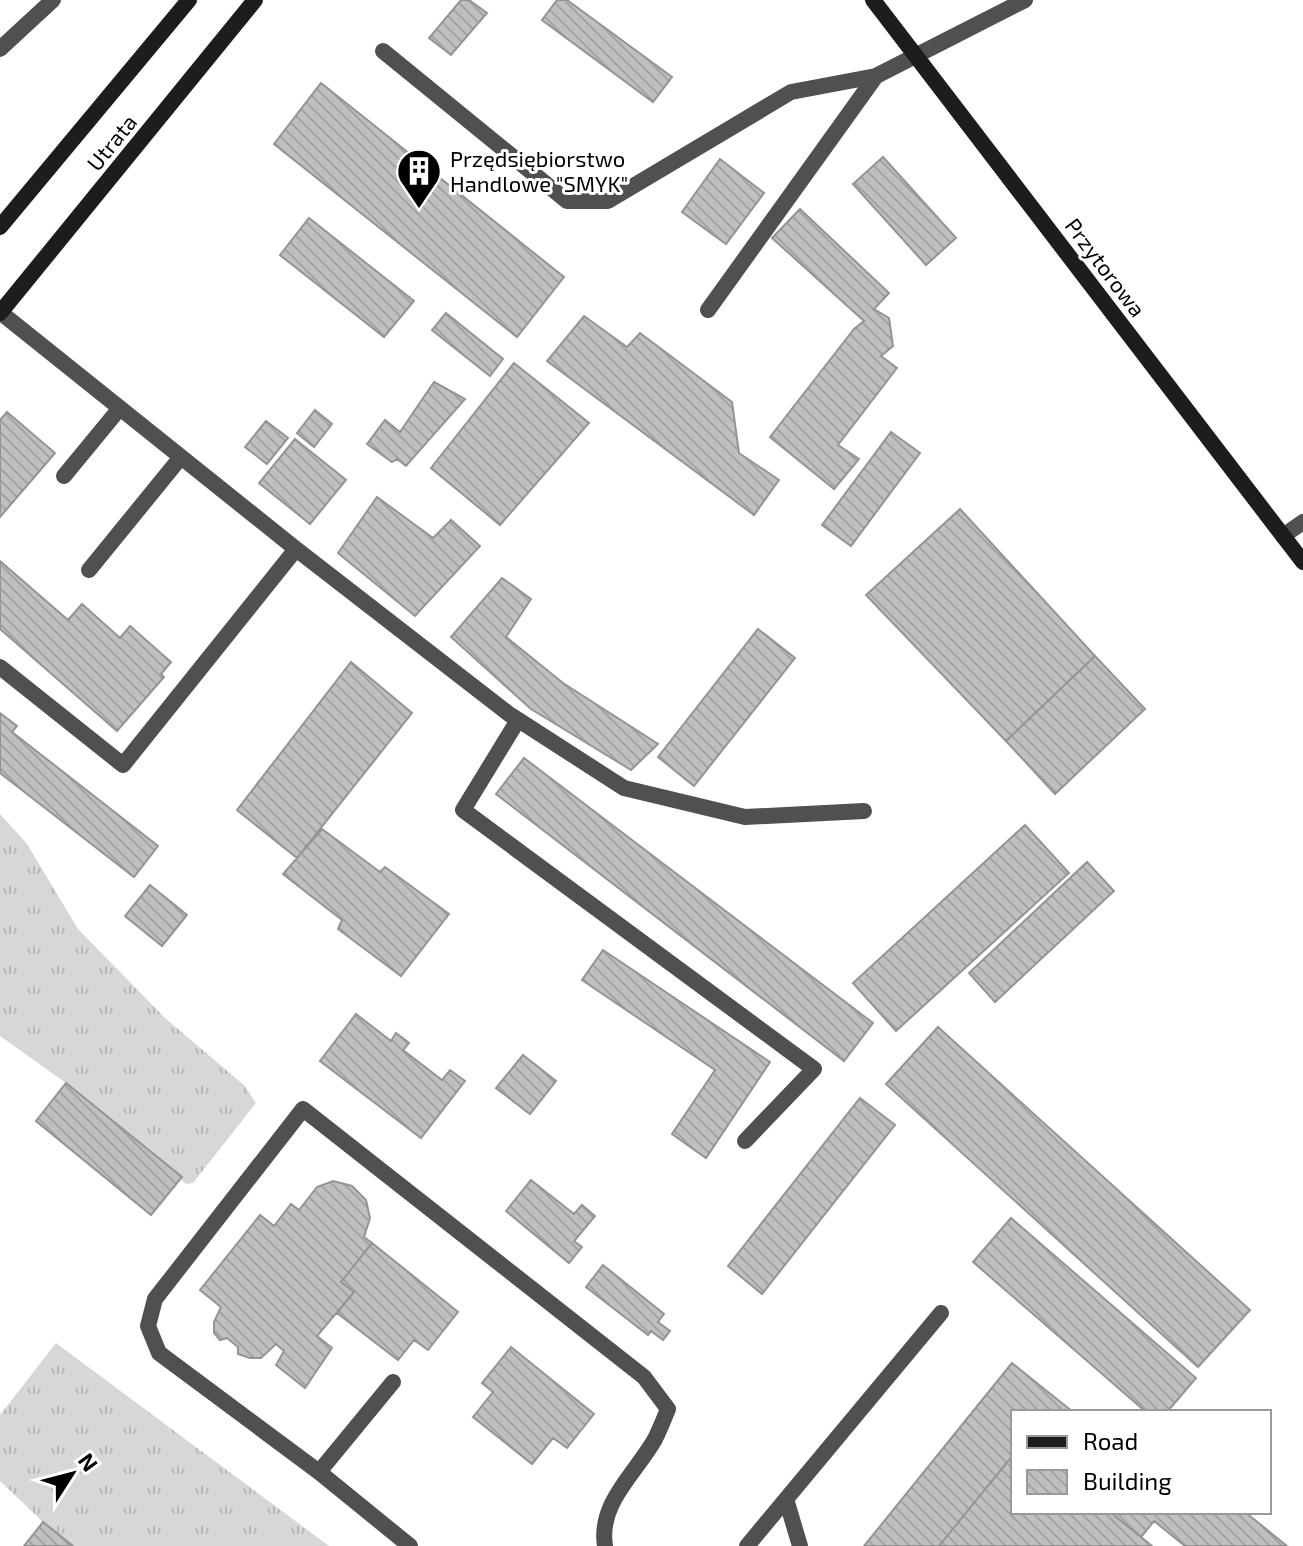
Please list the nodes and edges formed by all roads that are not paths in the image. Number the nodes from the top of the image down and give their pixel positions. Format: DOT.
graph roads {
  1 [pos="53,0"];
  2 [pos="189,0"];
  3 [pos="255,0"];
  4 [pos="873,0"];
  5 [pos="1025,0"];
  6 [pos="0,49"];
  7 [pos="383,51"];
  8 [pos="918,57"];
  9 [pos="876,76"];
  10 [pos="0,227"];
  11 [pos="708,310"];
  12 [pos="0,312"];
  13 [pos="120,408"];
  14 [pos="181,457"];
  15 [pos="64,476"];
  16 [pos="1303,522"];
  17 [pos="1283,536"];
  18 [pos="296,549"];
  19 [pos="1303,562"];
  20 [pos="89,570"];
  21 [pos="0,667"];
  22 [pos="518,720"];
  23 [pos="864,811"];
  24 [pos="745,1141"];
  25 [pos="941,1313"];
  26 [pos="393,1382"];
  27 [pos="319,1472"];
  28 [pos="786,1499"];
  29 [pos="410,1546"];
  30 [pos="605,1546"];
  31 [pos="747,1546"];
  32 [pos="800,1546"];
  1 -- 6 [label="street"];
  2 -- 10 [label="street, Utrata"];
  3 -- 12 [label="street, Utrata"];
  4 -- 8 [label="street, Przytorowa"];
  5 -- 8 [label="street"];
  7 -- 9 [label="street"];
  8 -- 9 [label="street"];
  8 -- 17 [label="street, Przytorowa"];
  9 -- 11 [label="street"];
  12 -- 13 [label="street"];
  13 -- 14 [label="street"];
  13 -- 15 [label="street"];
  14 -- 18 [label="street"];
  14 -- 20 [label="street"];
  16 -- 17 [label="street"];
  17 -- 19 [label="street, Przytorowa"];
  18 -- 21 [label="street"];
  18 -- 22 [label="street"];
  22 -- 23 [label="street"];
  22 -- 24 [label="street"];
  25 -- 28 [label="street"];
  26 -- 27 [label="street"];
  27 -- 29 [label="street"];
  27 -- 30 [label="street"];
  28 -- 31 [label="street"];
  28 -- 32 [label="street"];
}
